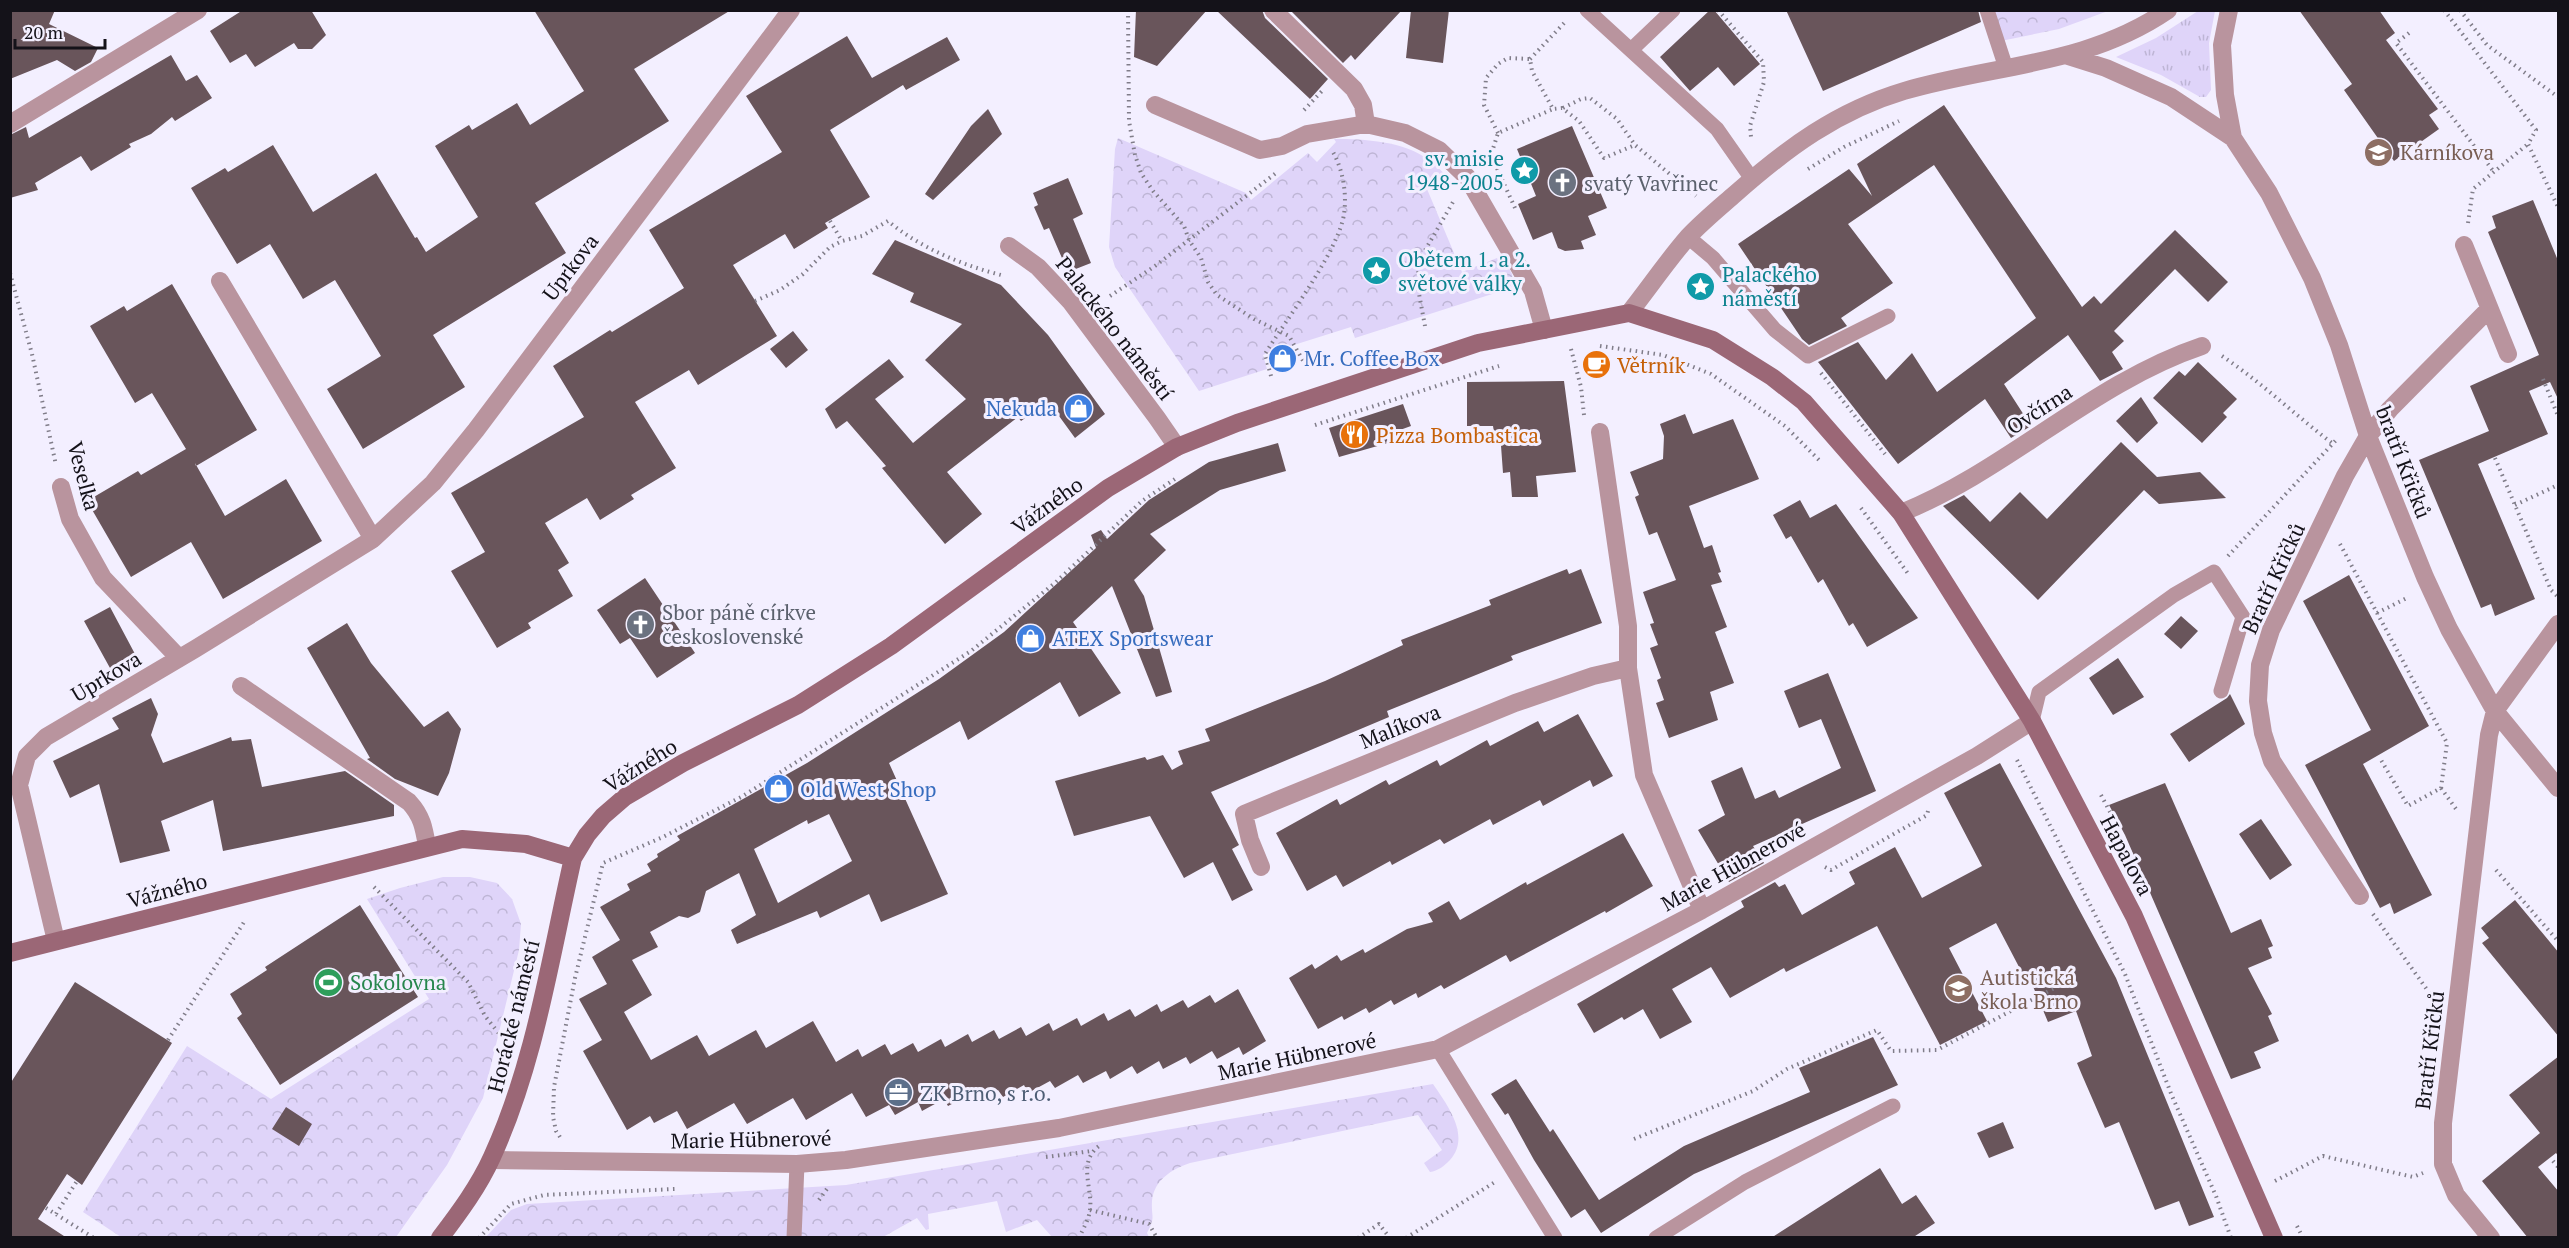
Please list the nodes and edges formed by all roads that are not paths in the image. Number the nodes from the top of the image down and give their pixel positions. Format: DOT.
graph roads {
  1 [pos="198,10"];
  2 [pos="791,10"];
  3 [pos="1273,10"];
  4 [pos="1587,10"];
  5 [pos="1673,10"];
  6 [pos="1987,10"];
  7 [pos="2168,10"];
  8 [pos="2229,10"];
  9 [pos="1631,50"];
  10 [pos="2068,56"];
  11 [pos="2006,68"];
  12 [pos="1155,105"];
  13 [pos="10,124"];
  14 [pos="1366,124"];
  15 [pos="2233,138"];
  16 [pos="1752,178"];
  17 [pos="1688,237"];
  18 [pos="2464,245"];
  19 [pos="1010,246"];
  20 [pos="220,281"];
  21 [pos="2489,309"];
  22 [pos="1629,313"];
  23 [pos="1888,316"];
  24 [pos="1544,330"];
  25 [pos="2202,346"];
  26 [pos="2508,354"];
  27 [pos="1600,432"];
  28 [pos="2368,436"];
  29 [pos="1177,447"];
  30 [pos="61,487"];
  31 [pos="1901,513"];
  32 [pos="373,539"];
  33 [pos="2559,624"];
  34 [pos="179,657"];
  35 [pos="1628,668"];
  36 [pos="241,686"];
  37 [pos="2221,691"];
  38 [pos="2495,711"];
  39 [pos="2032,721"];
  40 [pos="2559,788"];
  41 [pos="427,846"];
  42 [pos="573,858"];
  43 [pos="1261,867"];
  44 [pos="2360,896"];
  45 [pos="1702,910"];
  46 [pos="56,941"];
  47 [pos="10,953"];
  48 [pos="1438,1049"];
  49 [pos="1893,1106"];
  50 [pos="492,1160"];
  51 [pos="797,1164"];
  52 [pos="440,1238"];
  53 [pos="794,1238"];
  54 [pos="1556,1238"];
  55 [pos="1656,1238"];
  56 [pos="2274,1238"];
  57 [pos="2491,1238"];
  1 -- 13 [label="street"];
  2 -- 32 [label="street, Uprkova"];
  3 -- 14 [label="street"];
  4 -- 9 [label="lane"];
  5 -- 9 [label="lane"];
  6 -- 11 [label="lane"];
  7 -- 10 [label="street"];
  8 -- 15 [label="street"];
  9 -- 16 [label="lane"];
  10 -- 11 [label="street"];
  10 -- 15 [label="street"];
  11 -- 16 [label="street"];
  12 -- 14 [label="street"];
  14 -- 24 [label="street"];
  15 -- 28 [label="street, bratří Křičků"];
  16 -- 17 [label="street"];
  17 -- 22 [label="street"];
  17 -- 23 [label="lane"];
  18 -- 21 [label="street"];
  19 -- 29 [label="street, Palackého náměstí"];
  20 -- 32 [label="street"];
  21 -- 26 [label="street"];
  21 -- 28 [label="street, Bratří Křičků"];
  22 -- 24 [label="street"];
  22 -- 31 [label="street"];
  24 -- 29 [label="street"];
  25 -- 31 [label="street, Ovčírna"];
  27 -- 35 [label="street"];
  28 -- 38 [label="street, bratří Křičků"];
  28 -- 44 [label="street, Bratří Křičků"];
  29 -- 42 [label="street, Vážného"];
  30 -- 34 [label="street, Veselka"];
  31 -- 39 [label="street, Hapalova"];
  32 -- 34 [label="street, Uprkova"];
  33 -- 38 [label="street, Bratří Křičků"];
  34 -- 46 [label="street, Uprkova"];
  35 -- 43 [label="street, Malíkova"];
  35 -- 45 [label="street"];
  36 -- 41 [label="street"];
  37 -- 39 [label="lane"];
  38 -- 40 [label="street, bratří Křičků"];
  38 -- 57 [label="street, Bratří Křičků"];
  39 -- 45 [label="street, Marie Hübnerové"];
  39 -- 56 [label="street, Hapalova"];
  41 -- 42 [label="street, Vážného"];
  41 -- 46 [label="street, Vážného"];
  42 -- 50 [label="street, Horácké náměstí"];
  45 -- 48 [label="street, Marie Hübnerové"];
  46 -- 47 [label="street, Vážného"];
  48 -- 51 [label="street, Marie Hübnerové"];
  48 -- 54 [label="lane"];
  49 -- 55 [label="lane"];
  50 -- 51 [label="street, Marie Hübnerové"];
  50 -- 52 [label="street, Horácké náměstí"];
  51 -- 53 [label="lane"];
}
